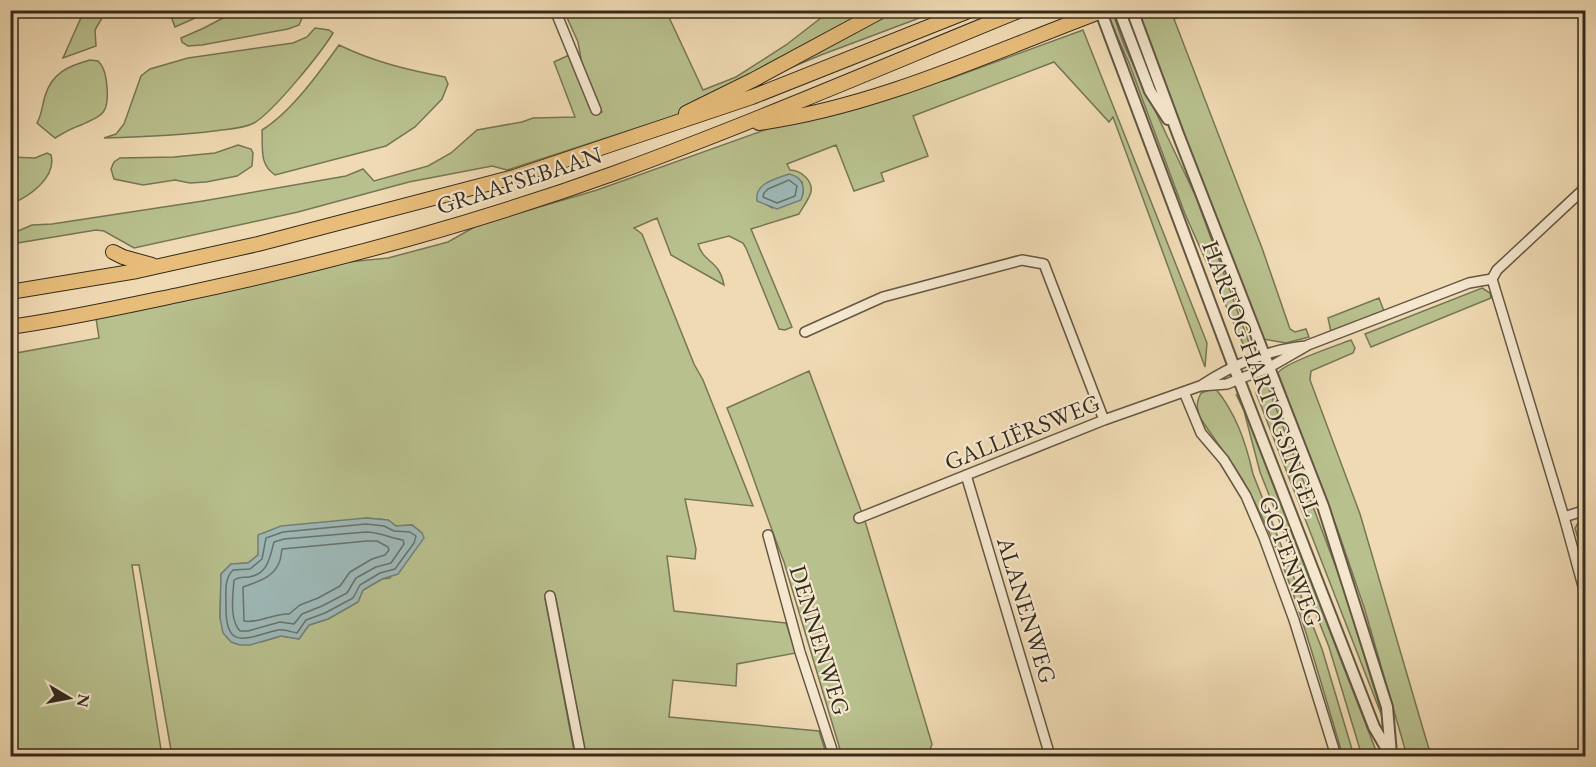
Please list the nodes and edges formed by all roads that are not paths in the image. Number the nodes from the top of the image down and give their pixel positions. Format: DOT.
graph roads {
  1 [pos="555,10"];
  2 [pos="883,10"];
  3 [pos="971,10"];
  4 [pos="1021,10"];
  5 [pos="1119,10"];
  6 [pos="1132,10"];
  7 [pos="1582,10"];
  8 [pos="1103,11"];
  9 [pos="1586,18"];
  10 [pos="596,110"];
  11 [pos="739,126"];
  12 [pos="655,130"];
  13 [pos="1178,134"];
  14 [pos="1586,187"];
  15 [pos="113,252"];
  16 [pos="157,266"];
  17 [pos="1492,279"];
  18 [pos="10,292"];
  19 [pos="10,327"];
  20 [pos="806,332"];
  21 [pos="1308,345"];
  22 [pos="1264,356"];
  23 [pos="1234,366"];
  24 [pos="1268,368"];
  25 [pos="1239,379"];
  26 [pos="1200,386"];
  27 [pos="1184,392"];
  28 [pos="1104,420"];
  29 [pos="966,475"];
  30 [pos="1586,510"];
  31 [pos="1564,517"];
  32 [pos="859,518"];
  33 [pos="768,535"];
  34 [pos="550,596"];
  35 [pos="1586,597"];
  36 [pos="581,756"];
  37 [pos="834,756"];
  38 [pos="1050,756"];
  39 [pos="1336,756"];
  40 [pos="1391,756"];
  1 -- 10 [label="street"];
  2 -- 12 [label="main road"];
  3 -- 12 [label="main road, GRAAFSEBAAN"];
  4 -- 11 [label="main road, GRAAFSEBAAN"];
  5 -- 13 [label="street, HARTOG HARTOGSINGEL"];
  6 -- 13 [label="street, HARTOG HARTOGSINGEL"];
  7 -- 9 [label="street"];
  8 -- 11 [label="main road"];
  8 -- 23 [label="street, HARTOG HARTOGSINGEL"];
  11 -- 19 [label="main road, GRAAFSEBAAN"];
  12 -- 16 [label="main road, GRAAFSEBAAN"];
  13 -- 22 [label="street, HARTOG HARTOGSINGEL"];
  14 -- 17 [label="street"];
  15 -- 16 [label="main road"];
  16 -- 18 [label="main road, GRAAFSEBAAN"];
  17 -- 21 [label="street, GALLIËRSWEG"];
  17 -- 31 [label="street"];
  20 -- 28 [label="street"];
  21 -- 22 [label="street, GALLIËRSWEG"];
  21 -- 24 [label="street, GALLIËRSWEG"];
  22 -- 23 [label="street, GALLIËRSWEG"];
  22 -- 24 [label="street, HARTOG HARTOGSINGEL"];
  23 -- 25 [label="street, HARTOG HARTOGSINGEL"];
  23 -- 26 [label="street, GALLIËRSWEG"];
  24 -- 25 [label="street, GALLIËRSWEG"];
  24 -- 40 [label="street, HARTOG HARTOGSINGEL"];
  25 -- 26 [label="street, GALLIËRSWEG"];
  25 -- 40 [label="street, HARTOG HARTOGSINGEL"];
  26 -- 27 [label="street, GALLIËRSWEG"];
  27 -- 28 [label="street, GALLIËRSWEG"];
  27 -- 39 [label="street, GOTENWEG"];
  28 -- 29 [label="street, GALLIËRSWEG"];
  29 -- 32 [label="street, GALLIËRSWEG"];
  29 -- 38 [label="street, ALANENWEG"];
  30 -- 31 [label="street"];
  31 -- 35 [label="street"];
  33 -- 37 [label="street, DENNENWEG"];
  34 -- 36 [label="street"];
}
